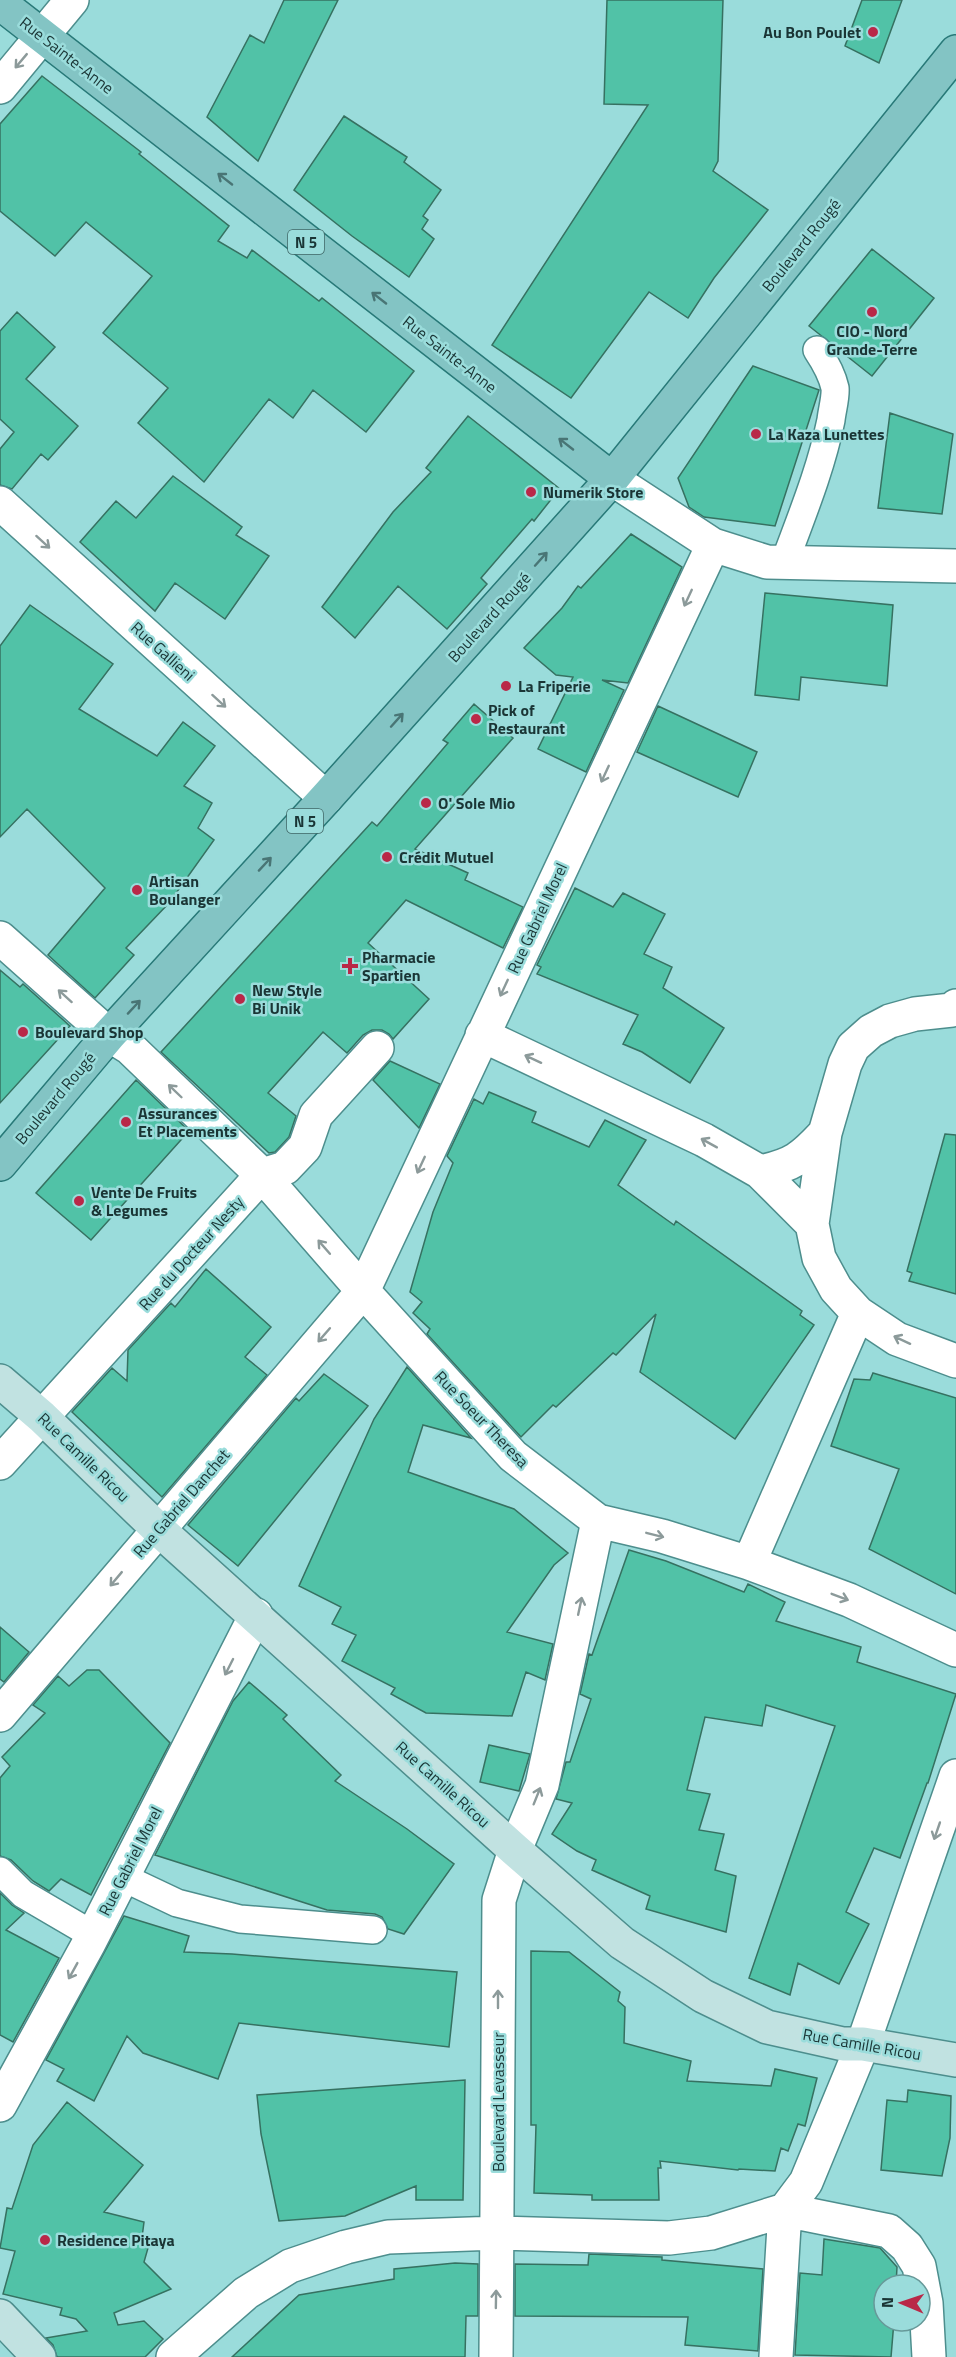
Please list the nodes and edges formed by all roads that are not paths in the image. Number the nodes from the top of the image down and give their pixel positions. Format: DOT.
graph roads {
  1 [pos="72,0"];
  2 [pos="0,3"];
  3 [pos="43,36"];
  4 [pos="956,52"];
  5 [pos="0,87"];
  6 [pos="817,350"];
  7 [pos="612,480"];
  8 [pos="0,503"];
  9 [pos="713,545"];
  10 [pos="785,561"];
  11 [pos="956,566"];
  12 [pos="326,798"];
  13 [pos="0,938"];
  14 [pos="954,1009"];
  15 [pos="109,1035"];
  16 [pos="482,1035"];
  17 [pos="377,1048"];
  18 [pos="825,1133"];
  19 [pos="0,1164"];
  20 [pos="760,1172"];
  21 [pos="262,1175"];
  22 [pos="812,1224"];
  23 [pos="363,1291"];
  24 [pos="858,1312"];
  25 [pos="956,1361"];
  26 [pos="0,1381"];
  27 [pos="42,1417"];
  28 [pos="0,1463"];
  29 [pos="598,1521"];
  30 [pos="158,1529"];
  31 [pos="749,1563"];
  32 [pos="256,1615"];
  33 [pos="956,1650"];
  34 [pos="0,1715"];
  35 [pos="956,1776"];
  36 [pos="515,1850"];
  37 [pos="0,1871"];
  38 [pos="122,1877"];
  39 [pos="373,1930"];
  40 [pos="93,1935"];
  41 [pos="863,2044"];
  42 [pos="956,2060"];
  43 [pos="0,2105"];
  44 [pos="786,2210"];
  45 [pos="497,2233"];
  46 [pos="0,2316"];
  47 [pos="39,2357"];
  48 [pos="173,2357"];
  49 [pos="495,2357"];
  50 [pos="776,2357"];
  51 [pos="929,2357"];
  1 -- 3 [label="street"];
  2 -- 3 [label="main road, Rue Sainte-Anne / N 5"];
  3 -- 5 [label="street, one-way"];
  7 -- 3 [label="main road, Rue Sainte-Anne / N 5, one-way"];
  4 -- 7 [label="main road, Boulevard Rougé / N 5"];
  6 -- 10 [label="lane"];
  7 -- 9 [label="street, Rue Sainte-Anne"];
  12 -- 7 [label="main road, Boulevard Rougé / N 5, one-way"];
  8 -- 12 [label="street, Rue Gallieni, one-way"];
  9 -- 10 [label="street, Rue Sainte-Anne"];
  9 -- 16 [label="street, Rue Gabriel Morel, one-way"];
  10 -- 11 [label="street, Rue Sainte-Anne"];
  15 -- 12 [label="main road, Boulevard Rougé / N 5, one-way"];
  15 -- 13 [label="street, Rue Soeur Theresa, one-way"];
  14 -- 18 [label="street"];
  15 -- 19 [label="main road, Boulevard Rougé / N 5"];
  21 -- 15 [label="street, Rue Soeur Theresa, one-way"];
  20 -- 16 [label="street, one-way"];
  16 -- 23 [label="street, Rue Gabriel Morel, one-way"];
  17 -- 21 [label="street, Rue du Docteur Nesty"];
  18 -- 20 [label="street"];
  18 -- 22 [label="street"];
  20 -- 22 [label="street"];
  23 -- 21 [label="street, Rue Soeur Theresa, one-way"];
  21 -- 27 [label="street, Rue du Docteur Nesty"];
  22 -- 24 [label="street"];
  23 -- 29 [label="street, Rue Soeur Theresa"];
  23 -- 30 [label="street, Rue Gabriel Danchet, one-way"];
  25 -- 24 [label="street, one-way"];
  24 -- 31 [label="street"];
  26 -- 27 [label="street, Rue Camille Ricou"];
  27 -- 28 [label="street, Rue du Docteur Nesty"];
  27 -- 30 [label="street, Rue Camille Ricou"];
  29 -- 31 [label="street, Rue Soeur Theresa, one-way"];
  36 -- 29 [label="street, Boulevard Levasseur, one-way"];
  30 -- 32 [label="street, Rue Camille Ricou"];
  30 -- 34 [label="street, Rue Gabriel Danchet, one-way"];
  31 -- 33 [label="street, Rue Soeur Theresa, one-way"];
  32 -- 36 [label="street, Rue Camille Ricou"];
  32 -- 38 [label="street, Rue Gabriel Morel, one-way"];
  35 -- 41 [label="street, one-way"];
  36 -- 41 [label="street, Rue Camille Ricou"];
  45 -- 36 [label="street, Boulevard Levasseur, one-way"];
  37 -- 40 [label="lane"];
  38 -- 39 [label="lane"];
  38 -- 40 [label="street, Rue Gabriel Morel"];
  40 -- 43 [label="street, Rue Gabriel Morel, one-way"];
  41 -- 42 [label="street, Rue Camille Ricou"];
  41 -- 44 [label="street"];
  44 -- 45 [label="street"];
  44 -- 50 [label="street"];
  44 -- 51 [label="street"];
  45 -- 48 [label="street"];
  49 -- 45 [label="street, Boulevard Levasseur, one-way"];
  46 -- 47 [label="street"];
}
